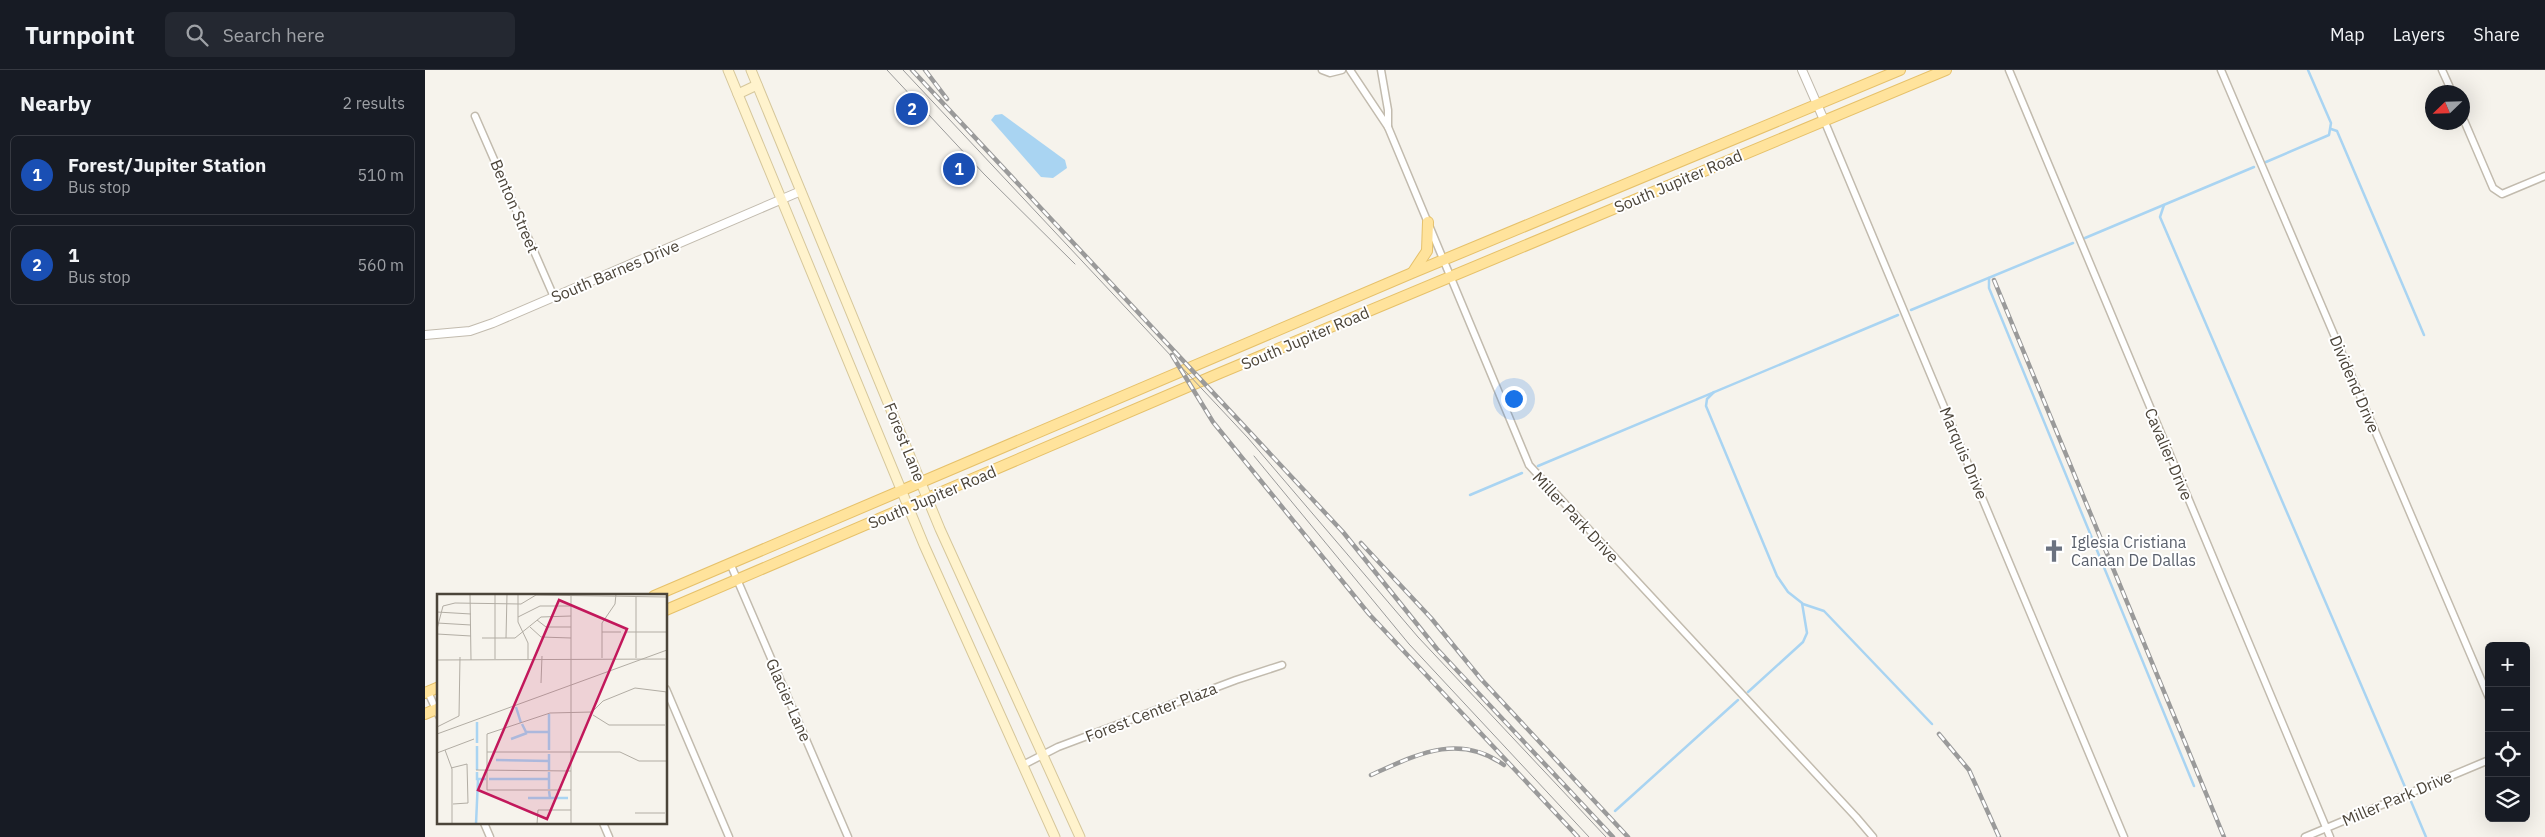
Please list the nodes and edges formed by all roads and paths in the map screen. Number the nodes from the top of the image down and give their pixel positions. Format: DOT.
graph roads {
  1 [pos="728,70"];
  2 [pos="751,70"];
  3 [pos="1322,70"];
  4 [pos="1342,70"];
  5 [pos="1350,70"];
  6 [pos="1381,70"];
  7 [pos="1802,70"];
  8 [pos="1900,70"];
  9 [pos="1946,70"];
  10 [pos="2009,70"];
  11 [pos="2221,70"];
  12 [pos="2442,70"];
  13 [pos="757,85"];
  14 [pos="2449,85"];
  15 [pos="738,94"];
  16 [pos="1817,105"];
  17 [pos="475,116"];
  18 [pos="1824,120"];
  19 [pos="1387,127"];
  20 [pos="2468,130"];
  21 [pos="2545,176"];
  22 [pos="1630,183"];
  23 [pos="801,191"];
  24 [pos="1636,198"];
  25 [pos="781,199"];
  26 [pos="1428,222"];
  27 [pos="1444,260"];
  28 [pos="1413,272"];
  29 [pos="1451,276"];
  30 [pos="553,297"];
  31 [pos="1295,323"];
  32 [pos="425,335"];
  33 [pos="1302,339"];
  34 [pos="1076,416"];
  35 [pos="1083,432"];
  36 [pos="921,482"];
  37 [pos="902,490"];
  38 [pos="928,499"];
  39 [pos="909,507"];
  40 [pos="730,563"];
  41 [pos="737,580"];
  42 [pos="659,594"];
  43 [pos="667,610"];
  44 [pos="1282,665"];
  45 [pos="2485,689"];
  46 [pos="667,691"];
  47 [pos="427,692"];
  48 [pos="437,709"];
  49 [pos="1043,754"];
  50 [pos="2485,762"];
  51 [pos="1023,765"];
  52 [pos="484,824"];
  53 [pos="603,824"];
  54 [pos="2327,828"];
  55 [pos="490,837"];
  56 [pos="609,837"];
  57 [pos="729,837"];
  58 [pos="847,837"];
  59 [pos="1055,837"];
  60 [pos="1080,837"];
  61 [pos="1873,837"];
  62 [pos="2124,837"];
  63 [pos="2305,837"];
  64 [pos="2330,837"];
  1 -- 15 [label="main road, Forest Lane"];
  2 -- 13 [label="main road, Forest Lane"];
  3 -- 4 [label="street"];
  5 -- 19 [label="street"];
  6 -- 19 [label="street"];
  7 -- 16 [label="street, Marquis Drive"];
  8 -- 16 [label="main road, South Jupiter Road"];
  9 -- 18 [label="main road, South Jupiter Road"];
  10 -- 54 [label="street, Cavalier Drive"];
  11 -- 45 [label="street, Dividend Drive"];
  12 -- 14 [label="street"];
  13 -- 15 [label="main road"];
  13 -- 23 [label="main road, Forest Lane"];
  15 -- 25 [label="main road, Forest Lane"];
  16 -- 18 [label="street, Marquis Drive"];
  16 -- 22 [label="main road, South Jupiter Road"];
  17 -- 30 [label="street, Benton Street"];
  18 -- 24 [label="main road, South Jupiter Road"];
  18 -- 62 [label="street, Marquis Drive"];
  19 -- 26 [label="street, Miller Park Drive"];
  20 -- 21 [label="street"];
  22 -- 24 [label="main road"];
  22 -- 27 [label="main road, South Jupiter Road"];
  23 -- 25 [label="street, South Barnes Drive"];
  23 -- 36 [label="main road, Forest Lane"];
  24 -- 29 [label="main road, South Jupiter Road"];
  25 -- 30 [label="street, South Barnes Drive"];
  25 -- 37 [label="main road, Forest Lane"];
  26 -- 27 [label="street, Miller Park Drive"];
  26 -- 28 [label="main road"];
  27 -- 28 [label="main road, South Jupiter Road"];
  27 -- 29 [label="street, Miller Park Drive"];
  28 -- 31 [label="main road, South Jupiter Road"];
  29 -- 33 [label="main road, South Jupiter Road"];
  29 -- 61 [label="street, Miller Park Drive"];
  30 -- 32 [label="street, South Barnes Drive"];
  31 -- 33 [label="main road"];
  31 -- 34 [label="main road, South Jupiter Road"];
  33 -- 35 [label="main road, South Jupiter Road"];
  34 -- 35 [label="main road"];
  34 -- 36 [label="main road, South Jupiter Road"];
  35 -- 38 [label="main road, South Jupiter Road"];
  36 -- 37 [label="main road, South Jupiter Road"];
  36 -- 38 [label="main road, Forest Lane"];
  37 -- 39 [label="main road, Forest Lane"];
  37 -- 40 [label="main road, South Jupiter Road"];
  38 -- 39 [label="main road, South Jupiter Road"];
  38 -- 49 [label="main road, Forest Lane"];
  39 -- 41 [label="main road, South Jupiter Road"];
  39 -- 51 [label="main road, Forest Lane"];
  40 -- 41 [label="street, Glacier Lane"];
  40 -- 42 [label="main road, South Jupiter Road"];
  41 -- 43 [label="main road, South Jupiter Road"];
  41 -- 58 [label="street, Glacier Lane"];
  44 -- 49 [label="street, Forest Center Plaza"];
  46 -- 57 [label="street"];
  47 -- 48 [label="street"];
  49 -- 51 [label="street, Forest Center Plaza"];
  49 -- 60 [label="main road, Forest Lane"];
  50 -- 54 [label="street, Miller Park Drive"];
  51 -- 59 [label="main road, Forest Lane"];
  52 -- 55 [label="street"];
  53 -- 56 [label="street"];
  54 -- 63 [label="street, Miller Park Drive"];
  54 -- 64 [label="street, Cavalier Drive"];
}
